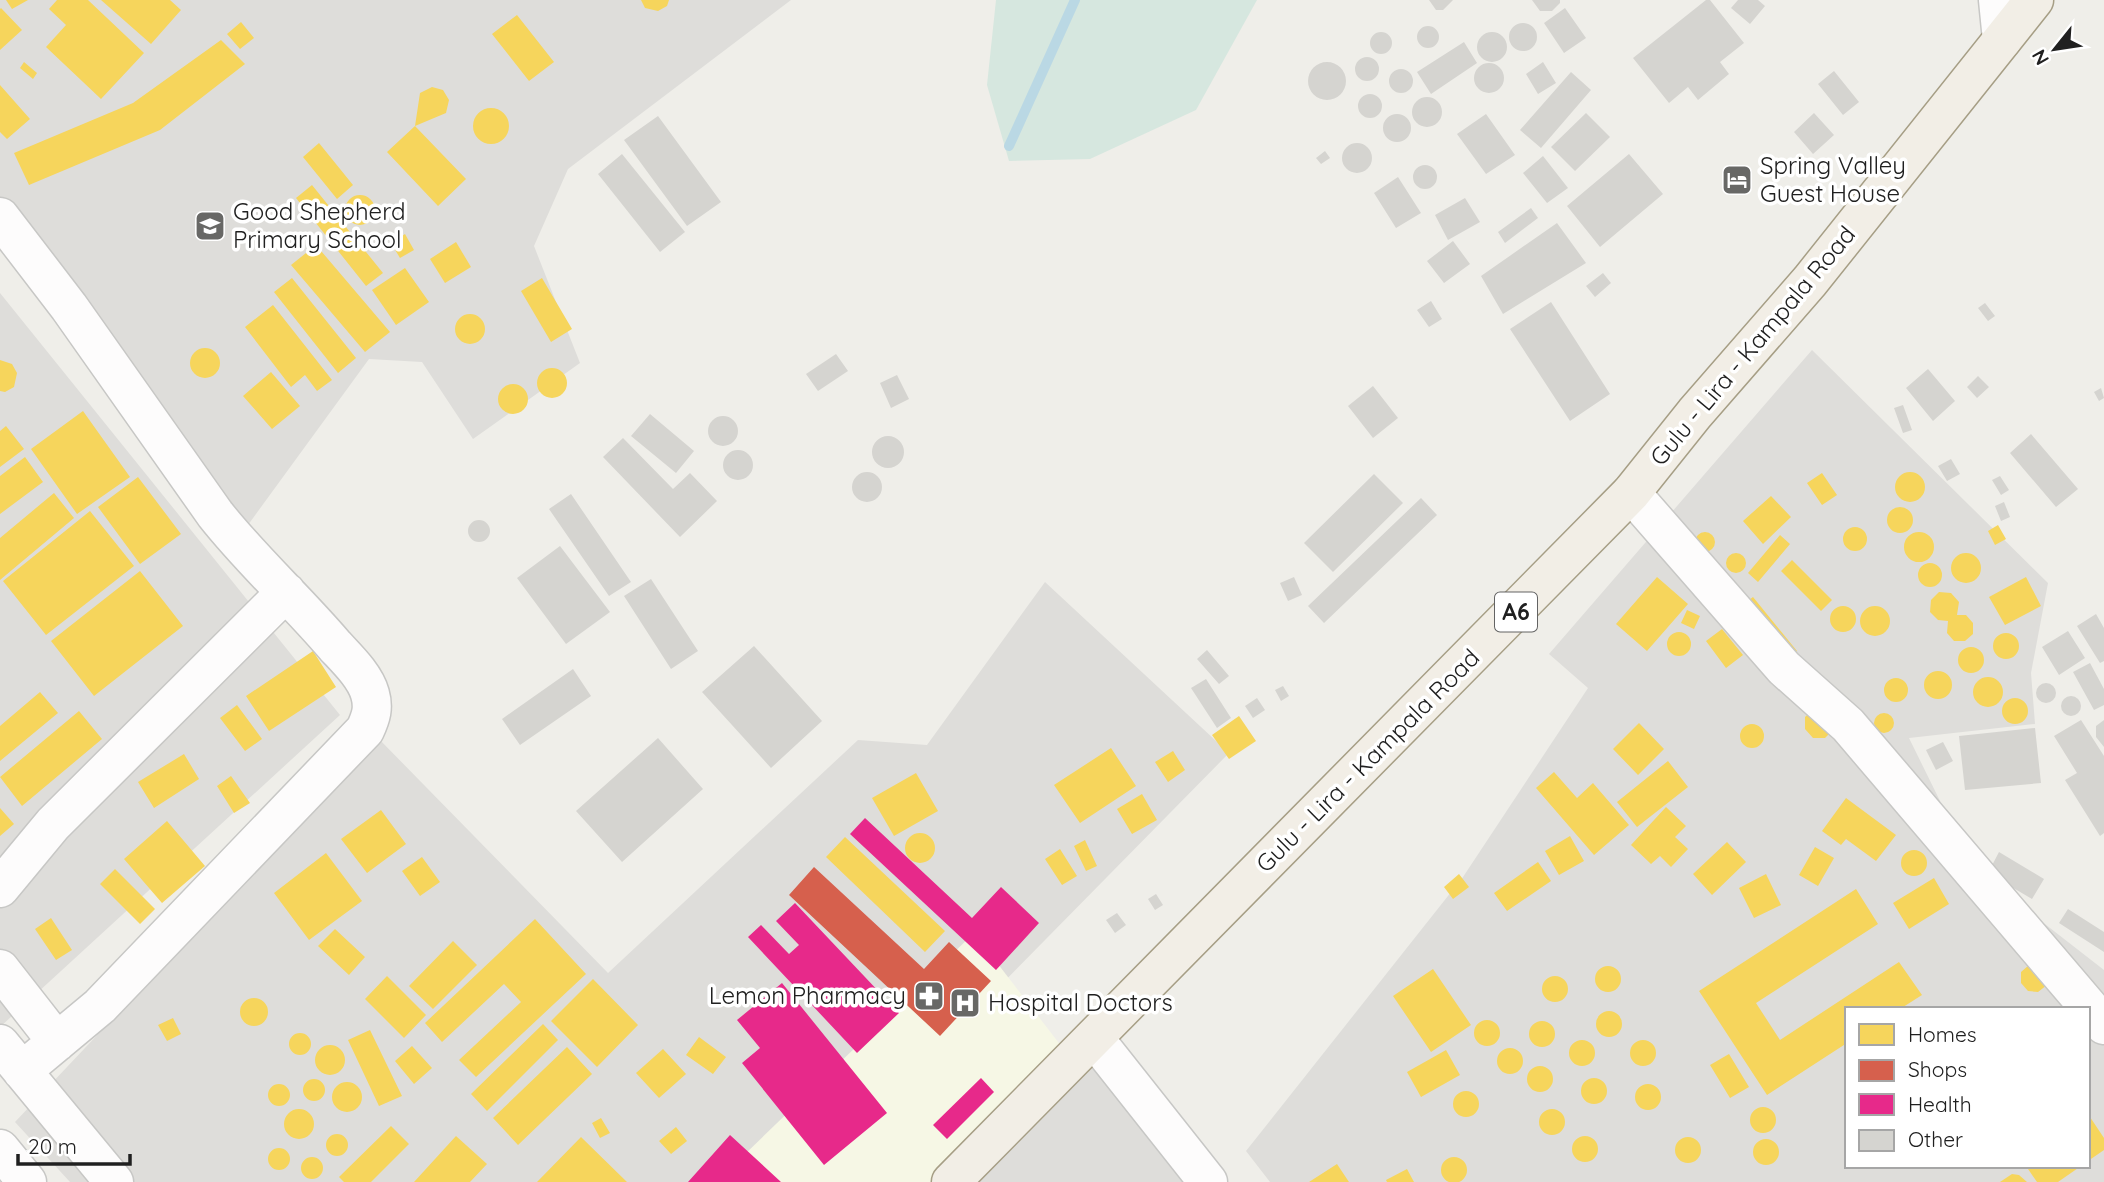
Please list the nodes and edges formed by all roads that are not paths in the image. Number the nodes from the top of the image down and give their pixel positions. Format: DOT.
graph roads {
  1 [pos="1998,0"];
  2 [pos="2034,0"];
  3 [pos="2002,40"];
  4 [pos="0,217"];
  5 [pos="1631,493"];
  6 [pos="286,592"];
  7 [pos="0,888"];
  8 [pos="0,969"];
  9 [pos="2089,1007"];
  10 [pos="2090,1009"];
  11 [pos="2104,1025"];
  12 [pos="1094,1038"];
  13 [pos="57,1042"];
  14 [pos="11,1058"];
  15 [pos="0,1149"];
  16 [pos="27,1182"];
  17 [pos="114,1182"];
  18 [pos="951,1182"];
  19 [pos="1208,1182"];
  1 -- 3 [label="street"];
  2 -- 3 [label="main road, Gulu - Lira - Kampala Road / A6"];
  3 -- 5 [label="main road, Gulu - Lira - Kampala Road / A6"];
  4 -- 6 [label="street"];
  5 -- 9 [label="street"];
  5 -- 12 [label="main road, Gulu - Lira - Kampala Road / A6"];
  6 -- 7 [label="street"];
  6 -- 13 [label="street"];
  8 -- 13 [label="street"];
  10 -- 11 [label="street"];
  12 -- 18 [label="main road, Gulu - Lira - Kampala Road / A6"];
  12 -- 19 [label="street"];
  13 -- 14 [label="street"];
  14 -- 17 [label="street"];
  15 -- 16 [label="street"];
}
